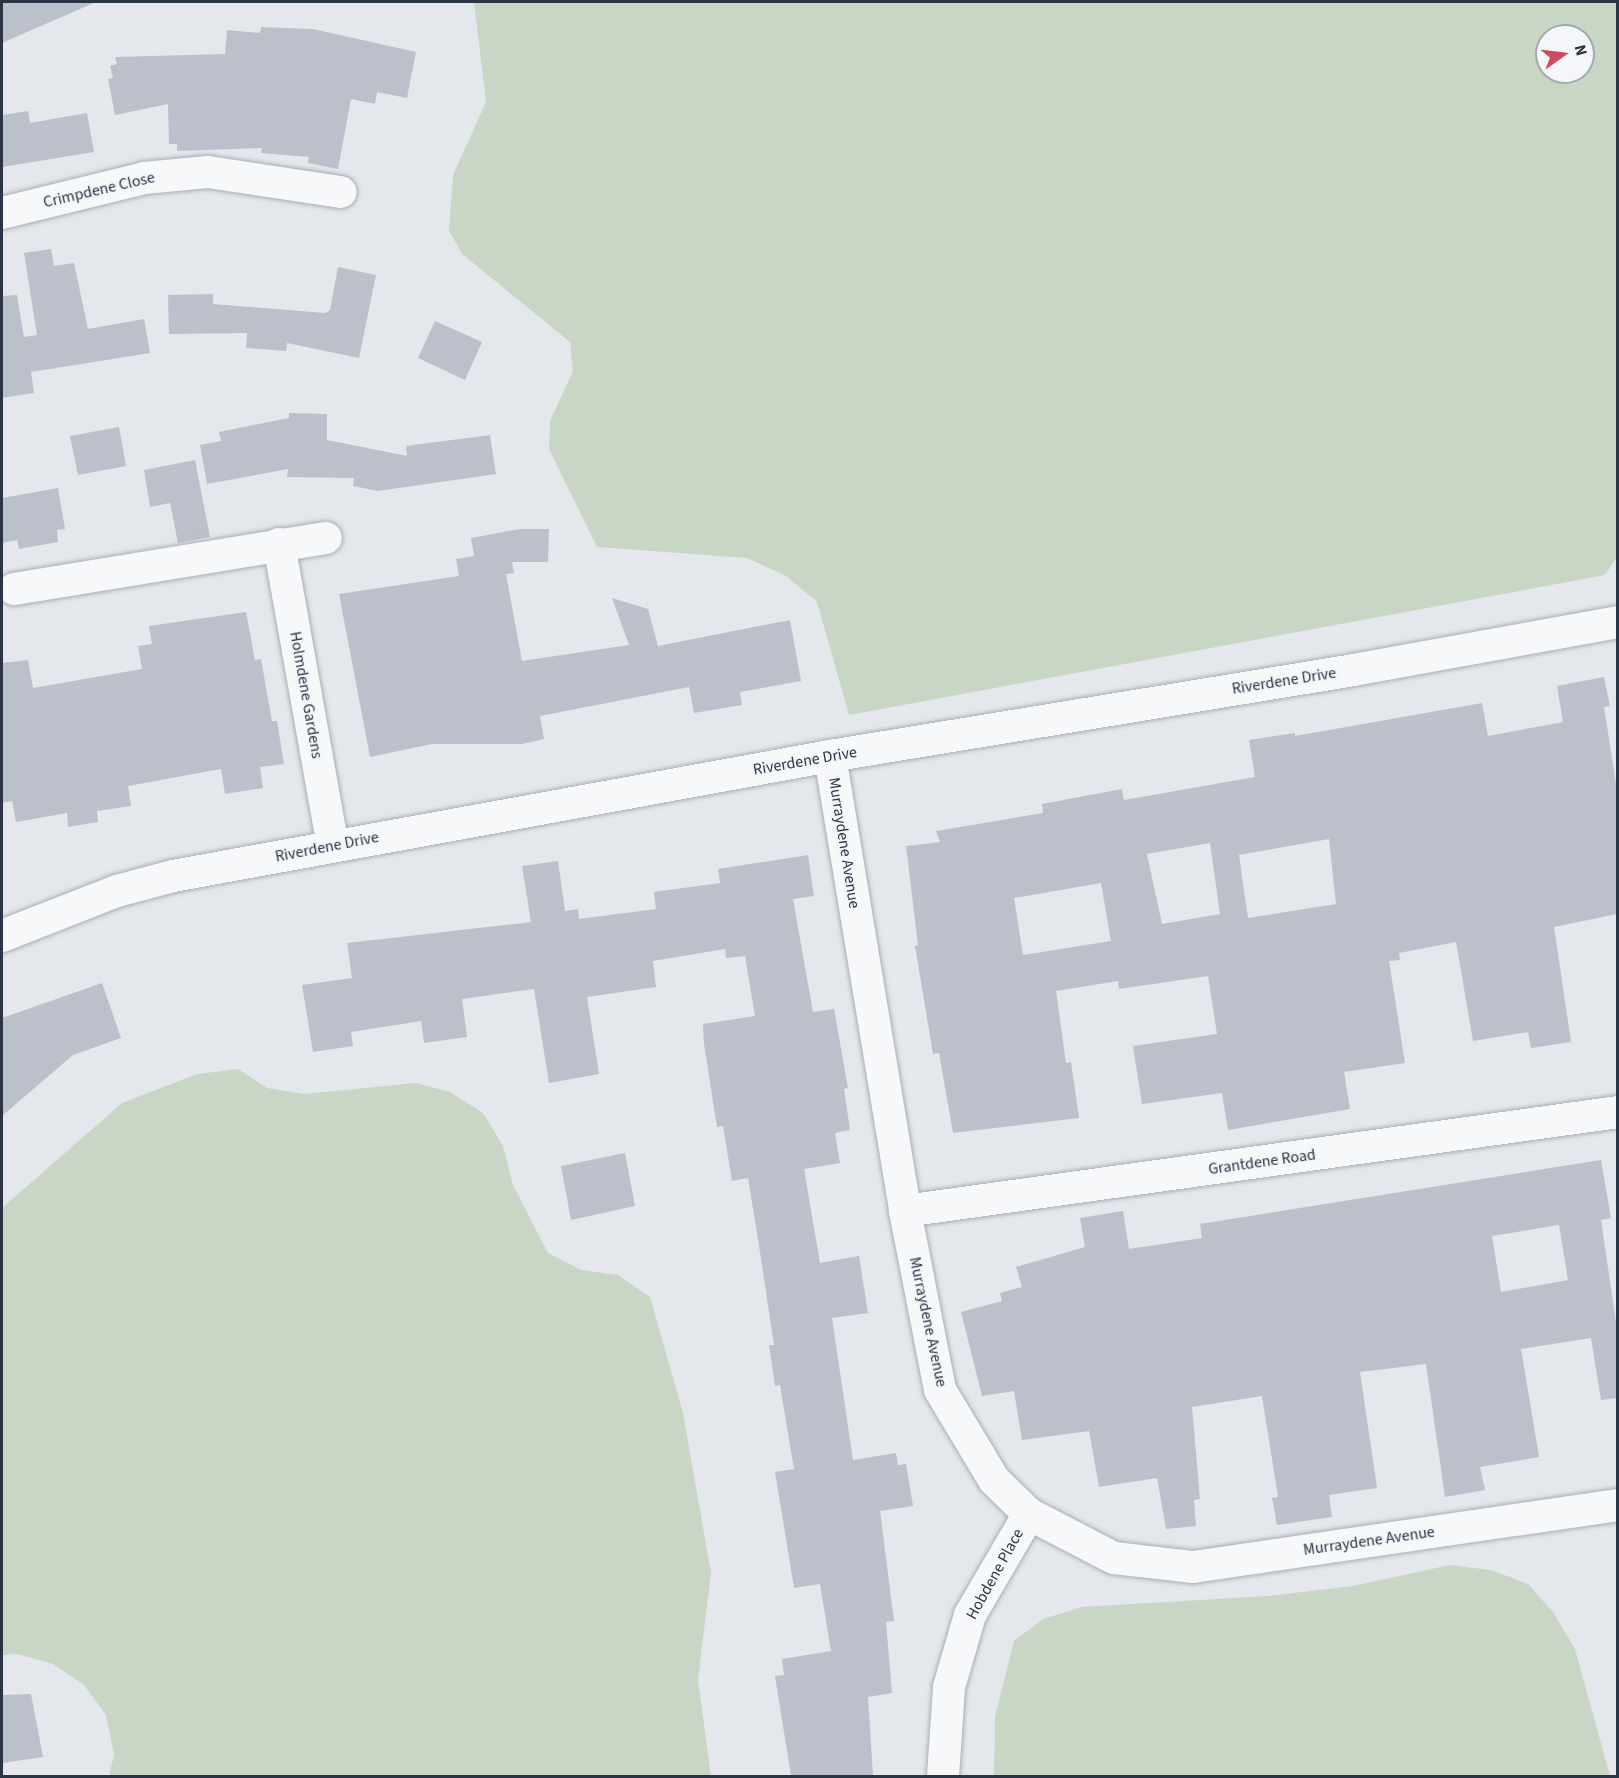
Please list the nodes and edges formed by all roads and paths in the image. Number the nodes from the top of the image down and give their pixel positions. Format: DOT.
graph roads {
  1 [pos="340,192"];
  2 [pos="2,213"];
  3 [pos="326,538"];
  4 [pos="279,544"];
  5 [pos="14,589"];
  6 [pos="1617,622"];
  7 [pos="830,756"];
  8 [pos="333,846"];
  9 [pos="2,936"];
  10 [pos="1617,1112"];
  11 [pos="905,1211"];
  12 [pos="1617,1505"];
  13 [pos="1029,1514"];
  14 [pos="943,1776"];
  1 -- 2 [label="street, Crimpdene Close"];
  3 -- 4 [label="street"];
  4 -- 5 [label="street"];
  4 -- 8 [label="street, Holmdene Gardens"];
  6 -- 7 [label="street, Riverdene Drive"];
  7 -- 8 [label="street, Riverdene Drive"];
  7 -- 11 [label="street, Murraydene Avenue"];
  8 -- 9 [label="street, Riverdene Drive"];
  10 -- 11 [label="street, Grantdene Road"];
  11 -- 13 [label="street, Murraydene Avenue"];
  12 -- 13 [label="street, Murraydene Avenue"];
  13 -- 14 [label="street, Hobdene Place"];
}
